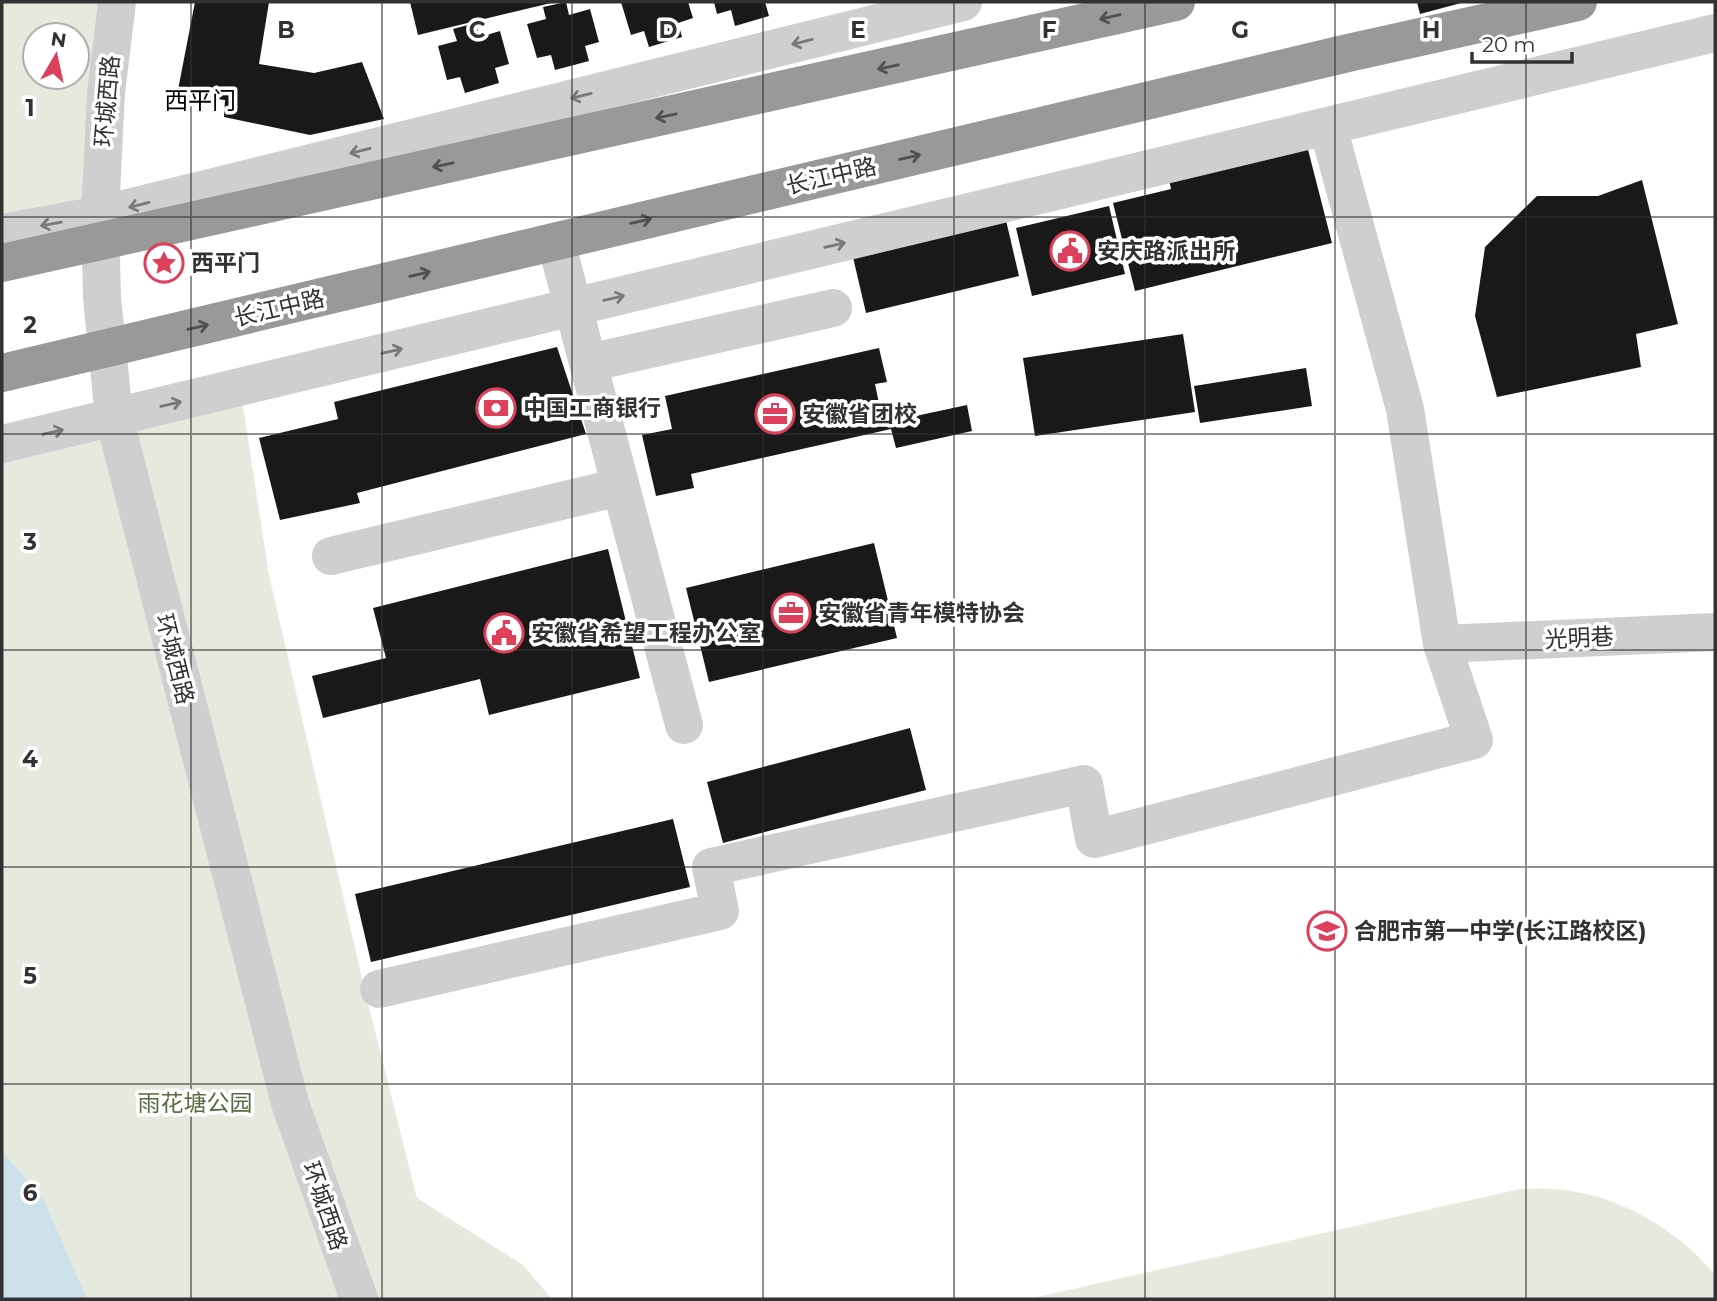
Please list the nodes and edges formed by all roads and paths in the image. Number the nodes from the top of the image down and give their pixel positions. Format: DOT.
graph roads {
  1 [pos="117,2"];
  2 [pos="963,2"];
  3 [pos="1176,2"];
  4 [pos="1578,2"];
  5 [pos="1715,33"];
  6 [pos="1328,127"];
  7 [pos="2,233"];
  8 [pos="94,233"];
  9 [pos="556,242"];
  10 [pos="2,263"];
  11 [pos="574,308"];
  12 [pos="833,308"];
  13 [pos="96,351"];
  14 [pos="588,363"];
  15 [pos="2,373"];
  16 [pos="114,417"];
  17 [pos="2,444"];
  18 [pos="620,487"];
  19 [pos="331,556"];
  20 [pos="1715,632"];
  21 [pos="1443,645"];
  22 [pos="684,725"];
  23 [pos="379,989"];
  24 [pos="359,1299"];
  1 -- 8 [label="street, 环城西路"];
  2 -- 8 [label="street, one-way"];
  3 -- 8 [label="highway, one-way"];
  9 -- 4 [label="highway, 长江中路, one-way"];
  5 -- 6 [label="street"];
  11 -- 6 [label="street, one-way"];
  6 -- 21 [label="street"];
  8 -- 7 [label="street, one-way"];
  8 -- 10 [label="highway"];
  8 -- 13 [label="street, 环城西路"];
  9 -- 11 [label="street"];
  13 -- 9 [label="highway, 长江中路, one-way"];
  11 -- 14 [label="street"];
  16 -- 11 [label="street, one-way"];
  12 -- 14 [label="street"];
  13 -- 15 [label="highway, 长江中路"];
  13 -- 16 [label="street, 环城西路"];
  14 -- 18 [label="street"];
  17 -- 16 [label="street, one-way"];
  16 -- 24 [label="street, 环城西路"];
  18 -- 19 [label="street"];
  18 -- 22 [label="street"];
  20 -- 21 [label="street, 光明巷"];
  21 -- 23 [label="street"];
}
